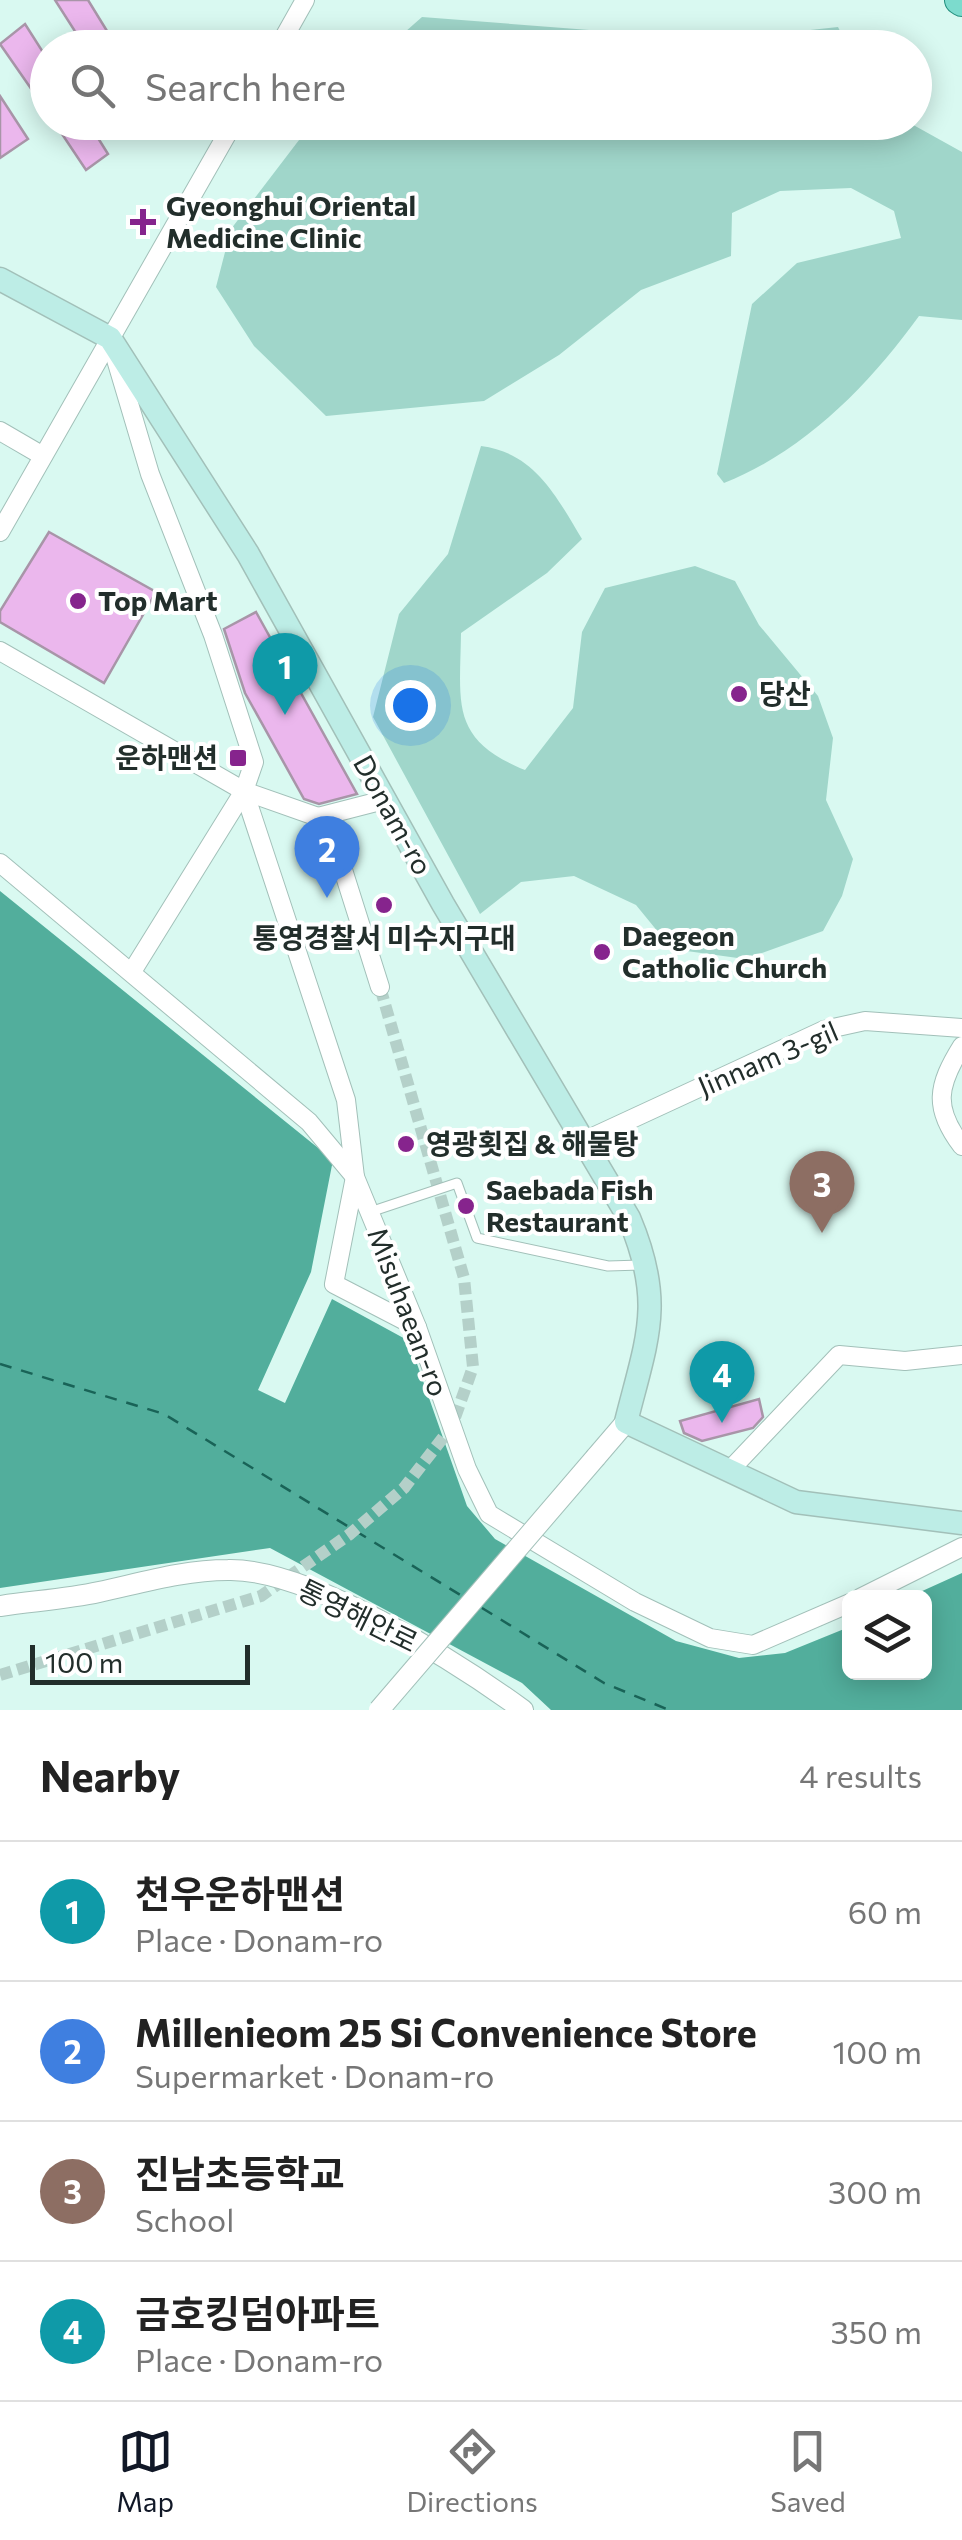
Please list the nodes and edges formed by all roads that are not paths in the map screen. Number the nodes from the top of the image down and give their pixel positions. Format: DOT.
graph roads {
  1 [pos="306,0"];
  2 [pos="288,30"];
  3 [pos="224,140"];
  4 [pos="0,279"];
  5 [pos="110,338"];
  6 [pos="0,431"];
  7 [pos="43,456"];
  8 [pos="0,532"];
  9 [pos="0,651"];
  10 [pos="244,791"];
  11 [pos="384,800"];
  12 [pos="318,817"];
  13 [pos="0,862"];
  14 [pos="133,970"];
  15 [pos="380,987"];
  16 [pos="962,1028"];
  17 [pos="962,1046"];
  18 [pos="584,1141"];
  19 [pos="962,1146"];
  20 [pos="355,1177"];
  21 [pos="370,1212"];
  22 [pos="648,1263"];
  23 [pos="417,1327"];
  24 [pos="962,1355"];
  25 [pos="626,1422"];
  26 [pos="730,1470"];
  27 [pos="962,1523"];
  28 [pos="962,1548"];
  29 [pos="876,1590"];
  30 [pos="0,1606"];
  31 [pos="842,1606"];
  32 [pos="379,1710"];
  33 [pos="523,1710"];
  1 -- 2 [label="street"];
  3 -- 5 [label="street"];
  4 -- 5 [label="main road, Donam-ro"];
  5 -- 7 [label="street"];
  5 -- 10 [label="street"];
  5 -- 11 [label="main road, Donam-ro"];
  6 -- 7 [label="street"];
  7 -- 8 [label="street"];
  9 -- 10 [label="street"];
  10 -- 12 [label="street"];
  10 -- 14 [label="street"];
  10 -- 20 [label="street"];
  11 -- 12 [label="street"];
  11 -- 18 [label="main road, Donam-ro"];
  12 -- 15 [label="street"];
  13 -- 14 [label="street, Misuhaean-ro"];
  14 -- 20 [label="street, Misuhaean-ro"];
  16 -- 18 [label="street, Jinnam 3-gil"];
  17 -- 19 [label="street"];
  18 -- 22 [label="main road, Donam-ro"];
  20 -- 21 [label="street, Misuhaean-ro"];
  20 -- 23 [label="street"];
  21 -- 22 [label="lane"];
  21 -- 23 [label="street, Misuhaean-ro"];
  22 -- 25 [label="main road, Donam-ro"];
  23 -- 31 [label="street, Misuhaean-ro"];
  24 -- 26 [label="street"];
  25 -- 26 [label="main road"];
  25 -- 32 [label="street, bridge"];
  26 -- 27 [label="main road"];
  28 -- 29 [label="street"];
  30 -- 33 [label="street, 통영해안로"];
}
